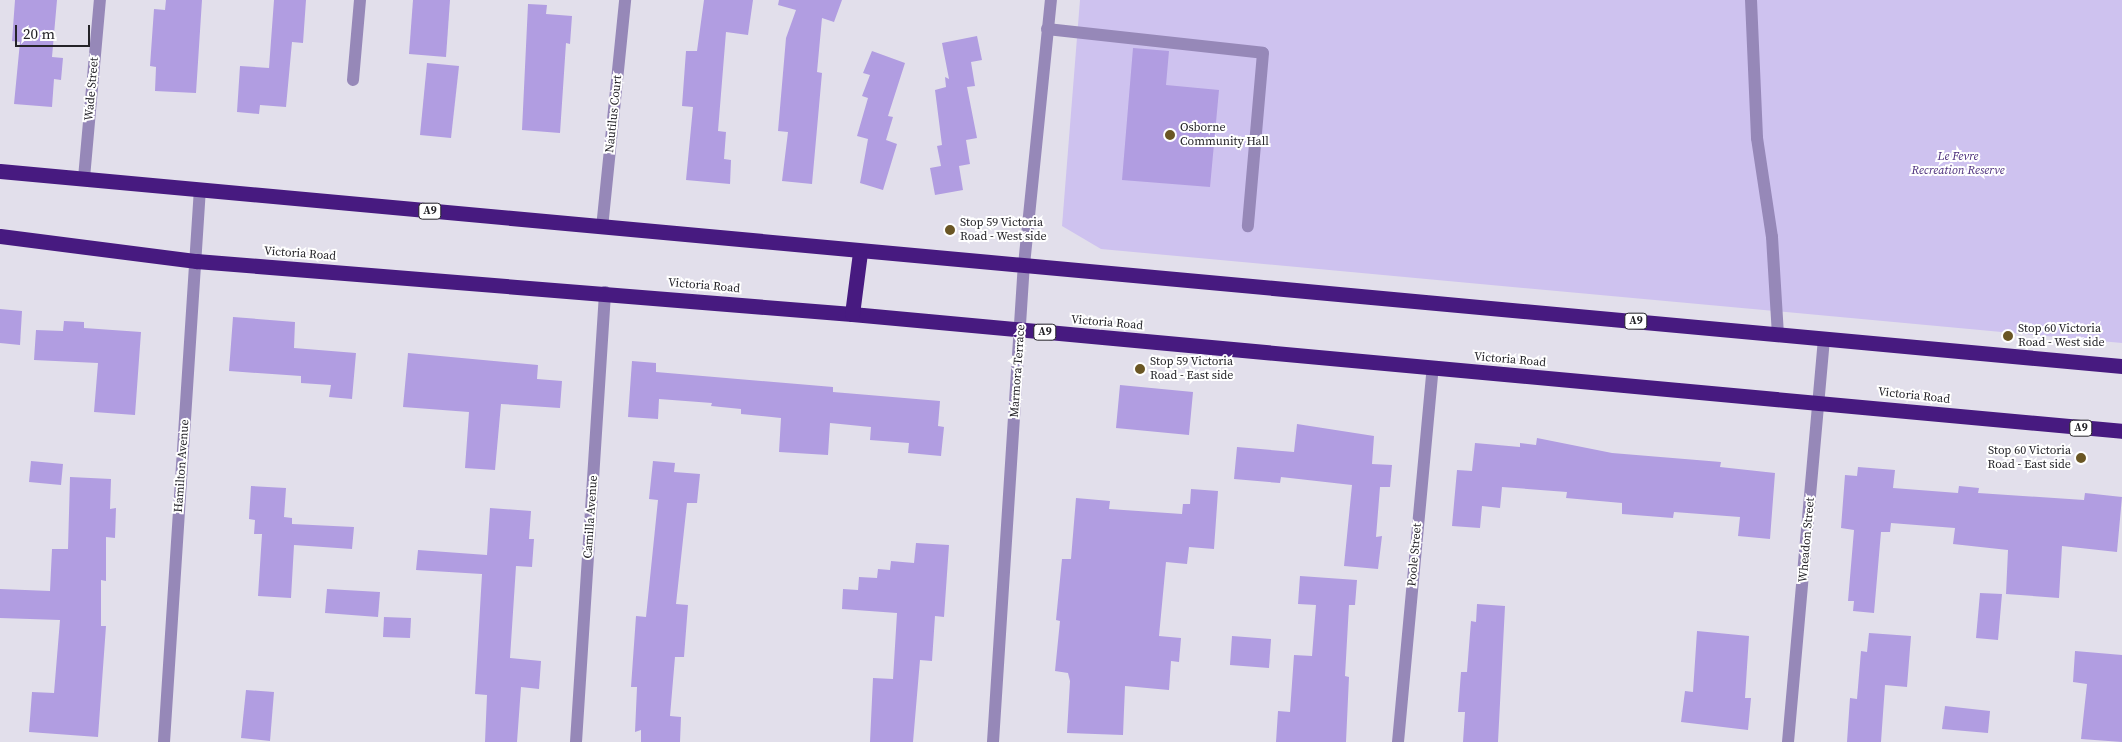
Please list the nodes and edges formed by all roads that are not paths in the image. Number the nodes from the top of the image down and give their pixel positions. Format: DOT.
graph roads {
  1 [pos="100,0"];
  2 [pos="360,0"];
  3 [pos="625,0"];
  4 [pos="1051,0"];
  5 [pos="1751,0"];
  6 [pos="1048,29"];
  7 [pos="353,80"];
  8 [pos="0,171"];
  9 [pos="84,178"];
  10 [pos="200,189"];
  11 [pos="1248,226"];
  12 [pos="602,228"];
  13 [pos="0,236"];
  14 [pos="860,252"];
  15 [pos="196,261"];
  16 [pos="1024,265"];
  17 [pos="605,292"];
  18 [pos="852,314"];
  19 [pos="1020,330"];
  20 [pos="1778,334"];
  21 [pos="1824,339"];
  22 [pos="2122,366"];
  23 [pos="1433,368"];
  24 [pos="1820,402"];
  25 [pos="2122,431"];
  26 [pos="164,742"];
  27 [pos="576,742"];
  28 [pos="992,742"];
  29 [pos="1398,742"];
  30 [pos="1788,742"];
  1 -- 9 [label="street, Wade Street"];
  2 -- 7 [label="street"];
  3 -- 12 [label="street, Nautilus Court"];
  4 -- 6 [label="street, Marmora Terrace"];
  5 -- 20 [label="street"];
  6 -- 11 [label="street"];
  6 -- 16 [label="street, Marmora Terrace"];
  8 -- 9 [label="highway, A9"];
  9 -- 10 [label="highway, A9"];
  10 -- 12 [label="highway, A9"];
  10 -- 15 [label="street, Hamilton Avenue"];
  12 -- 14 [label="highway, A9"];
  13 -- 15 [label="highway, Victoria Road / A9"];
  14 -- 16 [label="highway, A9"];
  14 -- 18 [label="highway"];
  15 -- 17 [label="highway, Victoria Road / A9"];
  15 -- 26 [label="street, Hamilton Avenue"];
  16 -- 19 [label="street, Marmora Terrace"];
  16 -- 20 [label="highway, A9"];
  17 -- 18 [label="highway, Victoria Road / A9"];
  17 -- 27 [label="street, Camilla Avenue"];
  18 -- 19 [label="highway, Victoria Road / A9"];
  19 -- 23 [label="highway, Victoria Road / A9"];
  19 -- 28 [label="street, Marmora Terrace"];
  20 -- 21 [label="highway, A9"];
  21 -- 22 [label="highway, A9"];
  21 -- 24 [label="street, Wheadon Street"];
  23 -- 24 [label="highway, Victoria Road / A9"];
  23 -- 29 [label="street, Poole Street"];
  24 -- 25 [label="highway, Victoria Road / A9"];
  24 -- 30 [label="street, Wheadon Street"];
}
